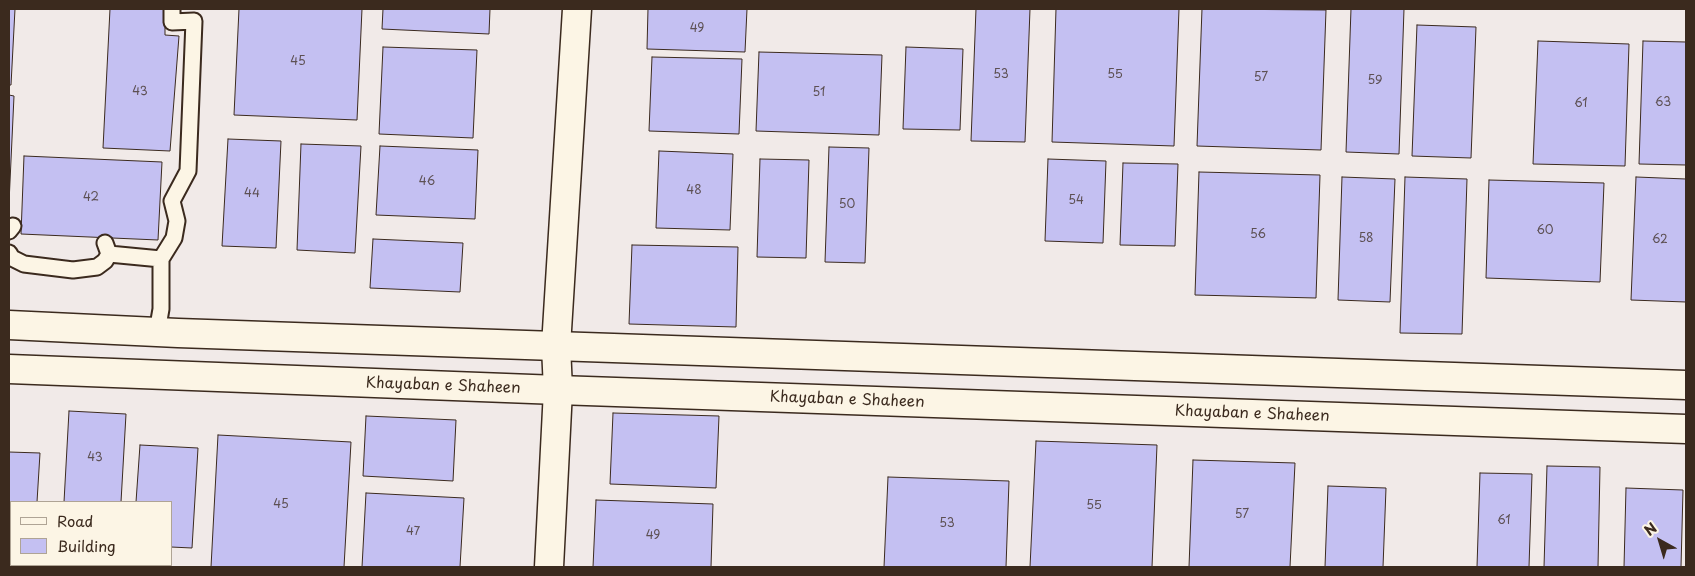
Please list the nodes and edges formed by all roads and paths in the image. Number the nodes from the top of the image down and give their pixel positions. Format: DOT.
graph roads {
  1 [pos="172,9"];
  2 [pos="577,9"];
  3 [pos="9,253"];
  4 [pos="161,259"];
  5 [pos="9,325"];
  6 [pos="157,332"];
  7 [pos="556,346"];
  8 [pos="9,369"];
  9 [pos="1686,385"];
  10 [pos="558,390"];
  11 [pos="1686,429"];
  12 [pos="549,567"];
  1 -- 4 [label="lane"];
  2 -- 7 [label="main road"];
  3 -- 4 [label="lane"];
  4 -- 6 [label="lane"];
  5 -- 6 [label="main road"];
  6 -- 7 [label="main road"];
  7 -- 9 [label="main road"];
  7 -- 10 [label="main road"];
  8 -- 10 [label="main road, Khayaban e Shaheen"];
  10 -- 11 [label="main road, Khayaban e Shaheen"];
  10 -- 12 [label="main road"];
}
